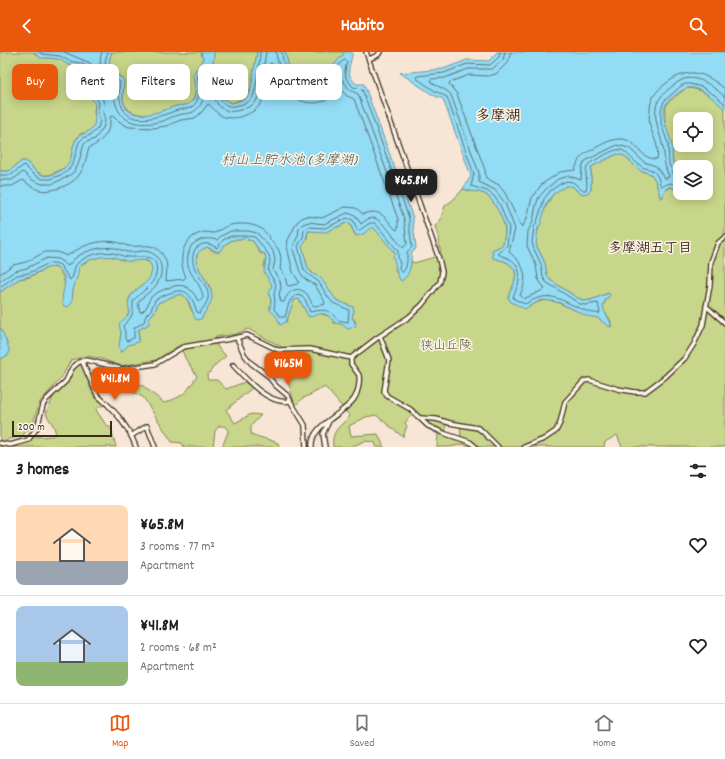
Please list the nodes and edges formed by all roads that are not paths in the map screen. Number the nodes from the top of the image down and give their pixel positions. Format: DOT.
graph roads {
  1 [pos="366,52"];
  2 [pos="380,52"];
  3 [pos="369,59"];
  4 [pos="725,237"];
  5 [pos="706,306"];
  6 [pos="725,323"];
  7 [pos="380,336"];
  8 [pos="237,338"];
  9 [pos="351,358"];
  10 [pos="82,361"];
  11 [pos="233,365"];
  12 [pos="290,402"];
  13 [pos="420,418"];
  14 [pos="330,420"];
  15 [pos="131,436"];
  16 [pos="2,445"];
  17 [pos="136,447"];
  18 [pos="155,447"];
  19 [pos="306,447"];
  20 [pos="312,447"];
  21 [pos="325,447"];
  22 [pos="476,447"];
  23 [pos="498,447"];
  24 [pos="524,447"];
  1 -- 3 [label="street"];
  2 -- 3 [label="street"];
  3 -- 7 [label="street"];
  4 -- 5 [label="street"];
  5 -- 6 [label="street"];
  5 -- 24 [label="street"];
  7 -- 9 [label="street"];
  7 -- 13 [label="street"];
  8 -- 9 [label="street"];
  8 -- 10 [label="street"];
  8 -- 12 [label="street"];
  9 -- 14 [label="street"];
  10 -- 15 [label="street"];
  10 -- 16 [label="street"];
  11 -- 12 [label="street"];
  12 -- 19 [label="street"];
  13 -- 22 [label="street"];
  13 -- 23 [label="street"];
  14 -- 20 [label="street"];
  14 -- 21 [label="street"];
  15 -- 17 [label="street"];
  15 -- 18 [label="street"];
}
